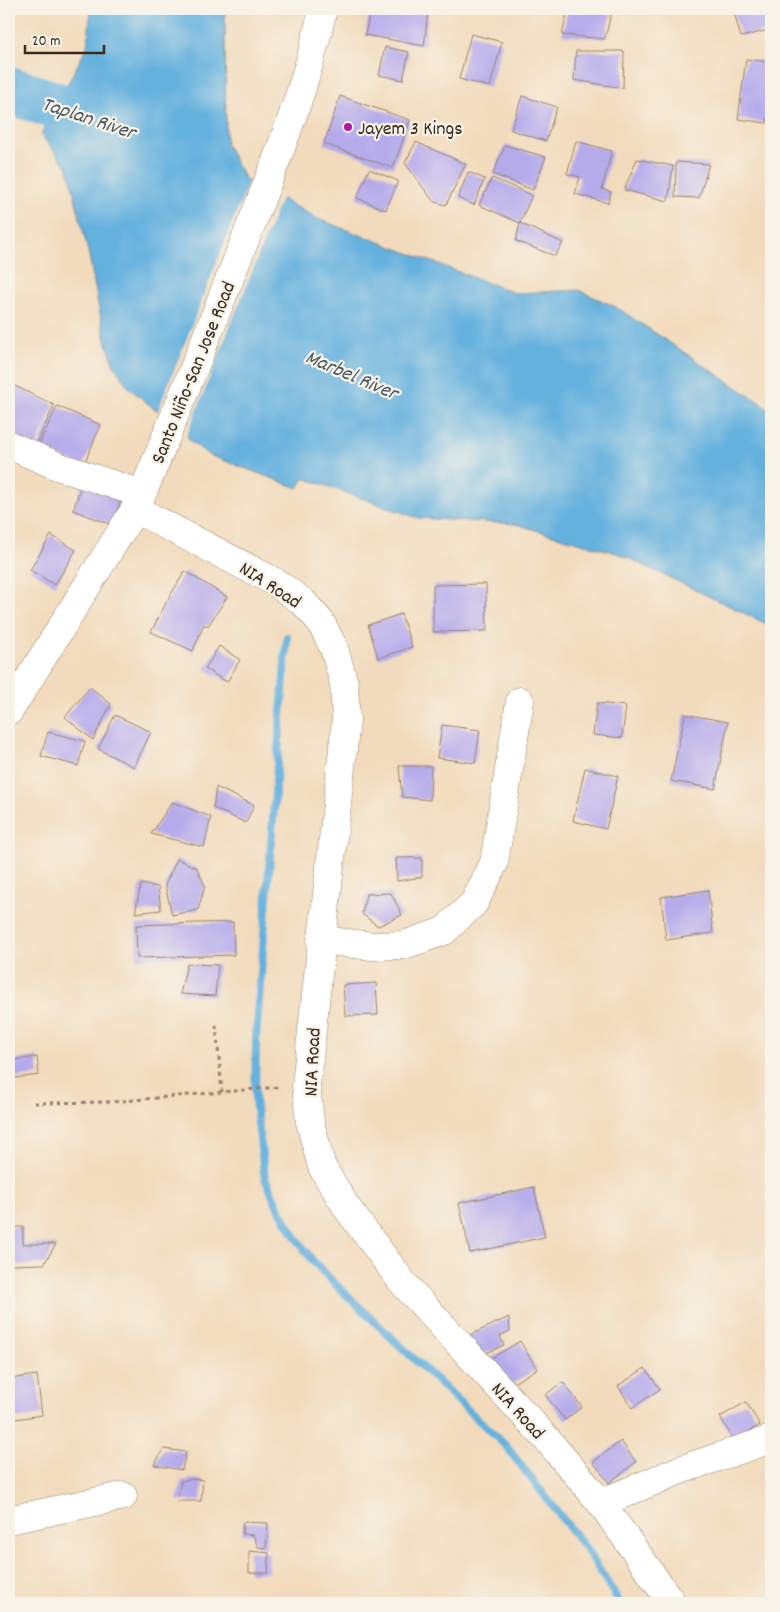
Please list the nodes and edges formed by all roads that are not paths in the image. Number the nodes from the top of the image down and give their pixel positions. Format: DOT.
graph roads {
  1 [pos="323,9"];
  2 [pos="9,444"];
  3 [pos="138,501"];
  4 [pos="520,701"];
  5 [pos="9,711"];
  6 [pos="321,940"];
  7 [pos="771,1439"];
  8 [pos="123,1496"];
  9 [pos="600,1503"];
  10 [pos="9,1520"];
  11 [pos="672,1603"];
  1 -- 3 [label="street, Santo Niño-San Jose Road"];
  2 -- 3 [label="street, NIA Road"];
  3 -- 5 [label="street, Santo Niño-San Jose Road"];
  3 -- 6 [label="street, NIA Road"];
  4 -- 6 [label="street"];
  6 -- 9 [label="street, NIA Road"];
  7 -- 9 [label="street"];
  8 -- 10 [label="street"];
  9 -- 11 [label="street, NIA Road"];
}
